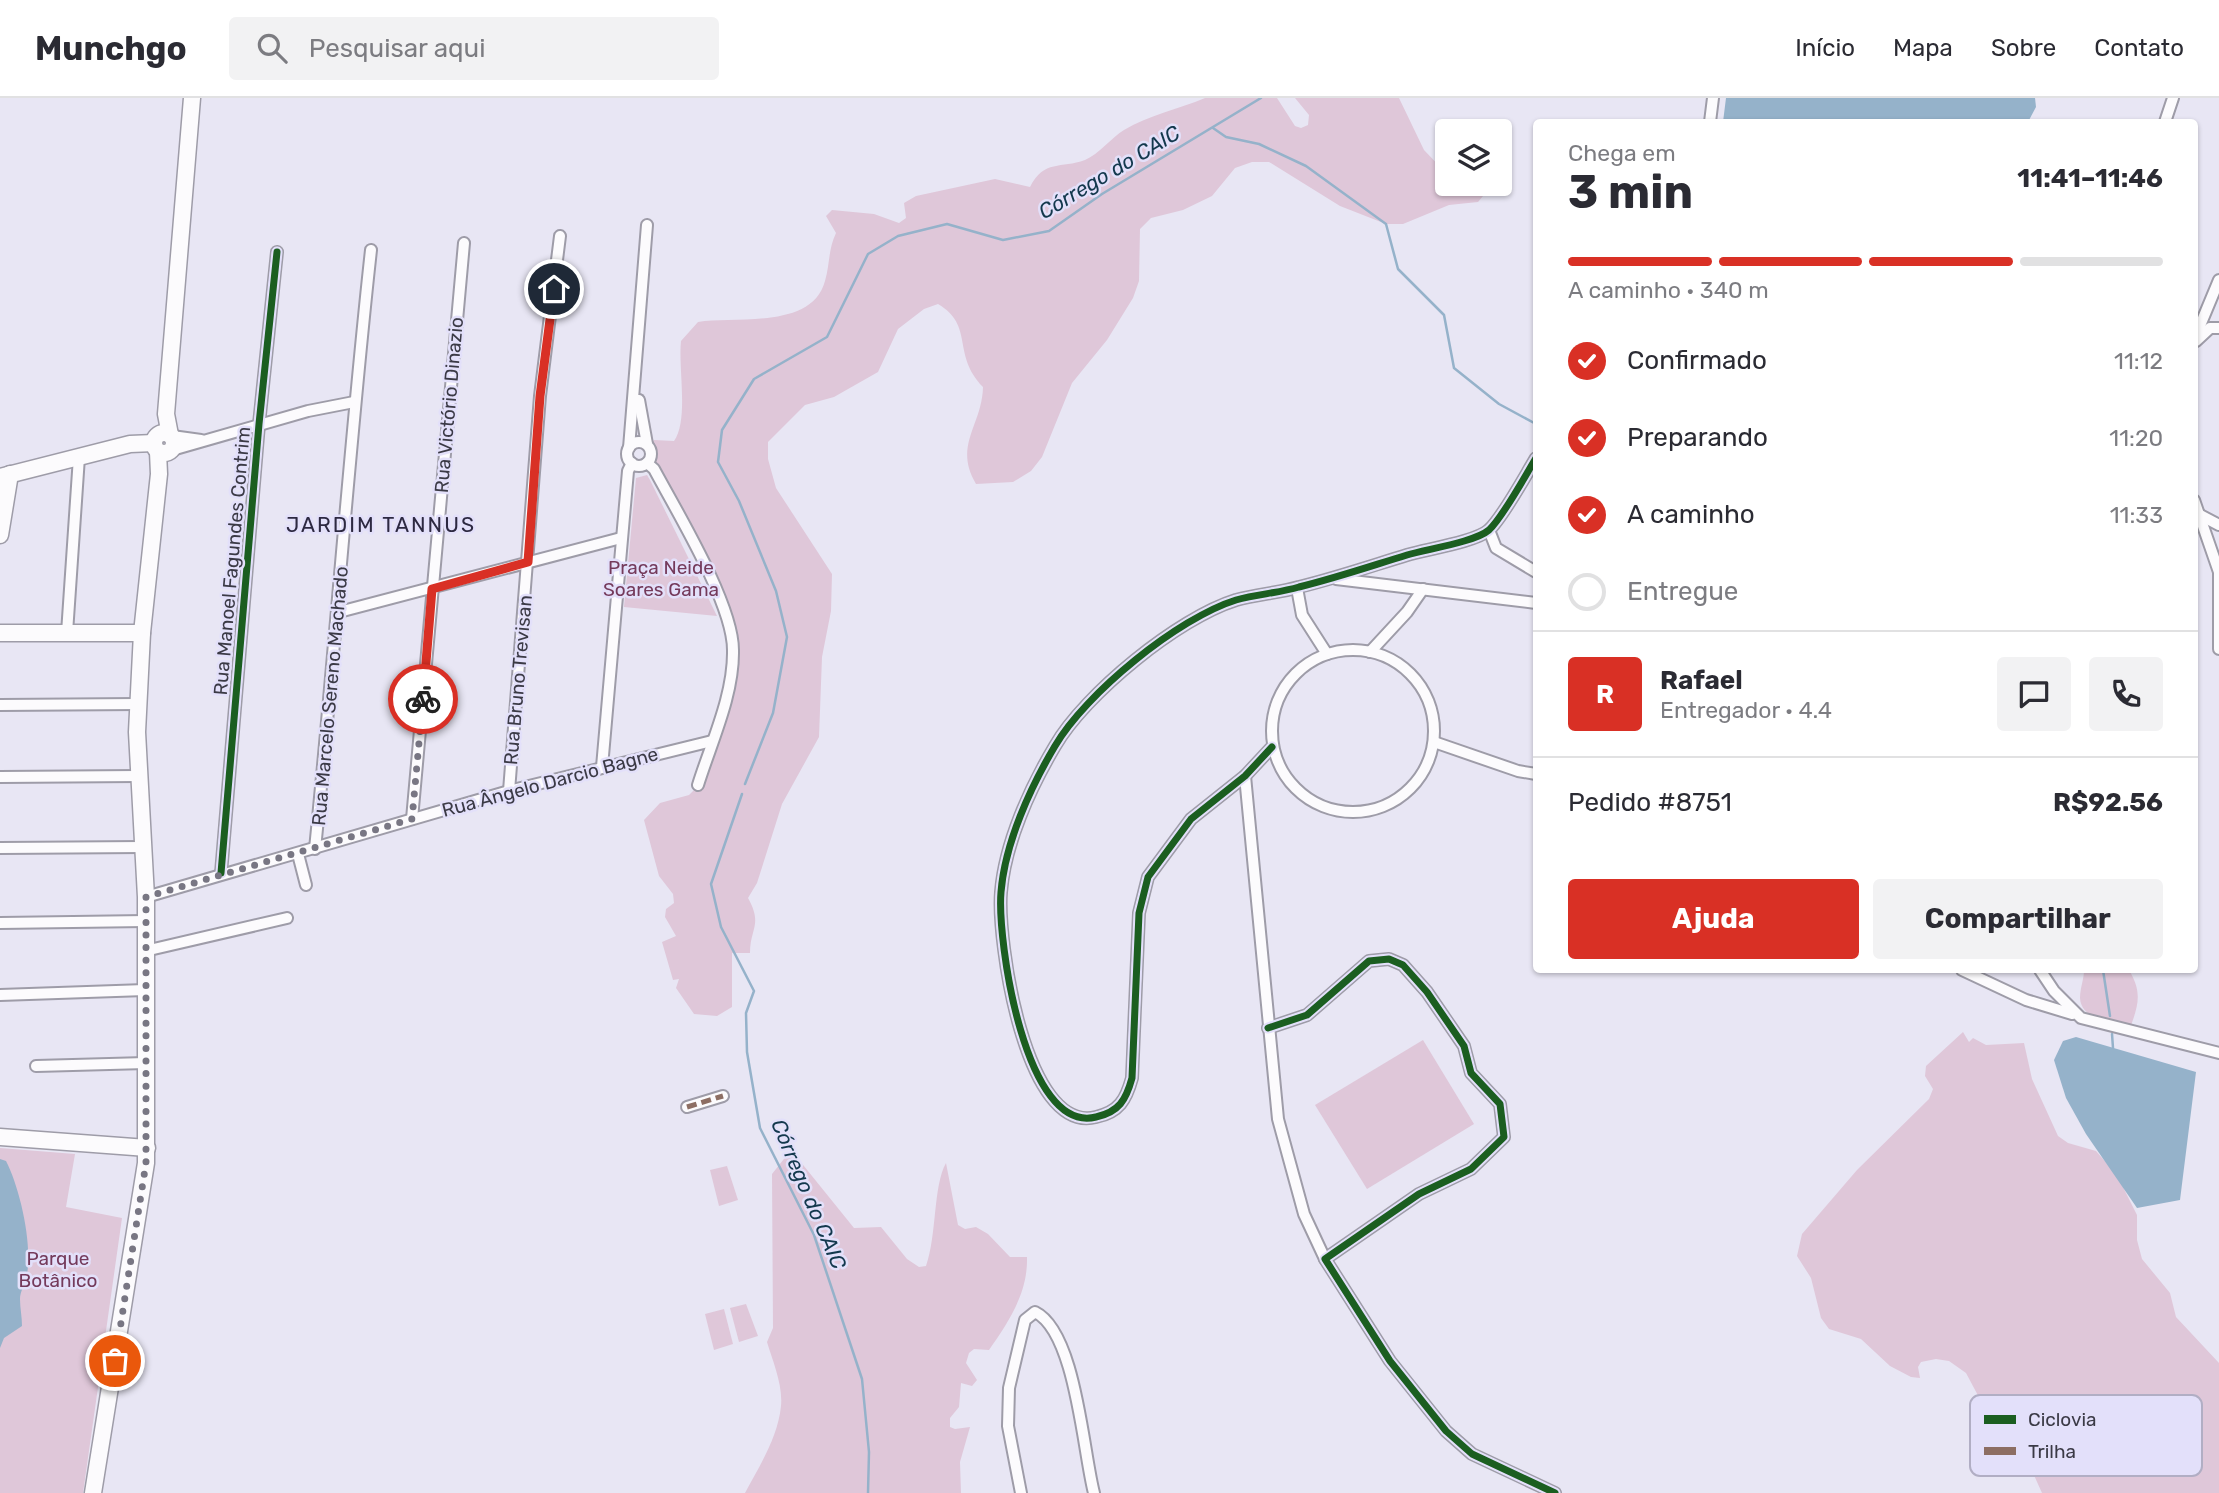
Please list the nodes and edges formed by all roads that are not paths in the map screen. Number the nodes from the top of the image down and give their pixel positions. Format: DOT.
graph roads {
  1 [pos="192,98"];
  2 [pos="1713,98"];
  3 [pos="2173,98"];
  4 [pos="1710,119"];
  5 [pos="2166,119"];
  6 [pos="647,225"];
  7 [pos="560,236"];
  8 [pos="464,243"];
  9 [pos="371,250"];
  10 [pos="277,252"];
  11 [pos="2219,280"];
  12 [pos="2219,328"];
  13 [pos="2198,332"];
  14 [pos="2198,338"];
  15 [pos="636,387"];
  16 [pos="354,402"];
  17 [pos="259,424"];
  18 [pos="164,443"];
  19 [pos="647,444"];
  20 [pos="629,448"];
  21 [pos="79,457"];
  22 [pos="632,463"];
  23 [pos="647,463"];
  24 [pos="1533,463"];
  25 [pos="5,475"];
  26 [pos="1,503"];
  27 [pos="2198,510"];
  28 [pos="2200,515"];
  29 [pos="2219,525"];
  30 [pos="1489,530"];
  31 [pos="0,535"];
  32 [pos="621,538"];
  33 [pos="528,562"];
  34 [pos="1533,570"];
  35 [pos="1330,578"];
  36 [pos="1297,588"];
  37 [pos="432,589"];
  38 [pos="1423,589"];
  39 [pos="1533,603"];
  40 [pos="339,612"];
  41 [pos="66,632"];
  42 [pos="0,633"];
  43 [pos="142,634"];
  44 [pos="2219,649"];
  45 [pos="1370,652"];
  46 [pos="1327,654"];
  47 [pos="138,704"];
  48 [pos="0,705"];
  49 [pos="712,741"];
  50 [pos="1434,742"];
  51 [pos="1272,747"];
  52 [pos="602,767"];
  53 [pos="1533,774"];
  54 [pos="138,776"];
  55 [pos="1245,776"];
  56 [pos="0,777"];
  57 [pos="698,785"];
  58 [pos="509,791"];
  59 [pos="412,819"];
  60 [pos="143,847"];
  61 [pos="0,848"];
  62 [pos="316,849"];
  63 [pos="298,854"];
  64 [pos="221,873"];
  65 [pos="306,885"];
  66 [pos="146,897"];
  67 [pos="286,918"];
  68 [pos="146,921"];
  69 [pos="0,923"];
  70 [pos="145,951"];
  71 [pos="1968,973"];
  72 [pos="2042,973"];
  73 [pos="145,990"];
  74 [pos="2054,990"];
  75 [pos="0,995"];
  76 [pos="2044,1003"];
  77 [pos="2081,1018"];
  78 [pos="1268,1028"];
  79 [pos="2218,1051"];
  80 [pos="146,1063"];
  81 [pos="36,1066"];
  82 [pos="723,1096"];
  83 [pos="685,1108"];
  84 [pos="0,1137"];
  85 [pos="147,1148"];
  86 [pos="1325,1259"];
  87 [pos="93,1493"];
  88 [pos="1021,1493"];
  89 [pos="1094,1493"];
  90 [pos="1555,1493"];
  1 -- 18 [label="main road"];
  2 -- 4 [label="street"];
  3 -- 5 [label="street"];
  6 -- 15 [label="street"];
  7 -- 33 [label="street, Rua Bruno Trevisan"];
  8 -- 37 [label="street, Rua Victório Dinazio"];
  9 -- 16 [label="street, Rua Marcelo Sereno Machado"];
  10 -- 17 [label="street, Rua Manoel Fagundes Contrim"];
  11 -- 13 [label="street"];
  12 -- 14 [label="street"];
  15 -- 19 [label="street"];
  15 -- 20 [label="street"];
  16 -- 17 [label="street"];
  16 -- 40 [label="street, Rua Marcelo Sereno Machado"];
  17 -- 18 [label="street"];
  17 -- 64 [label="street, Rua Manoel Fagundes Contrim"];
  18 -- 21 [label="main road"];
  18 -- 43 [label="main road"];
  19 -- 20 [label="street"];
  19 -- 23 [label="street"];
  20 -- 22 [label="street"];
  21 -- 25 [label="main road"];
  21 -- 41 [label="street"];
  22 -- 23 [label="street"];
  22 -- 32 [label="street"];
  23 -- 49 [label="street"];
  24 -- 30 [label="street"];
  25 -- 26 [label="main road"];
  26 -- 31 [label="main road"];
  27 -- 28 [label="street"];
  28 -- 29 [label="street"];
  28 -- 44 [label="street"];
  30 -- 34 [label="street"];
  30 -- 35 [label="street"];
  32 -- 33 [label="street"];
  32 -- 52 [label="street"];
  33 -- 37 [label="street"];
  33 -- 58 [label="street, Rua Bruno Trevisan"];
  35 -- 36 [label="street"];
  35 -- 38 [label="street"];
  36 -- 46 [label="street"];
  36 -- 55 [label="street"];
  37 -- 40 [label="street"];
  37 -- 59 [label="street, Rua Victório Dinazio"];
  38 -- 39 [label="street"];
  38 -- 45 [label="street"];
  40 -- 62 [label="street, Rua Marcelo Sereno Machado"];
  41 -- 42 [label="main road"];
  41 -- 43 [label="main road"];
  43 -- 47 [label="main road"];
  45 -- 46 [label="street"];
  45 -- 50 [label="street"];
  46 -- 51 [label="street"];
  47 -- 48 [label="street"];
  47 -- 54 [label="main road"];
  49 -- 52 [label="street, Rua Ângelo Darcio Bagne"];
  49 -- 57 [label="street"];
  50 -- 51 [label="street"];
  50 -- 53 [label="street"];
  51 -- 55 [label="street"];
  52 -- 58 [label="street, Rua Ângelo Darcio Bagne"];
  54 -- 56 [label="street"];
  54 -- 60 [label="main road"];
  55 -- 78 [label="street"];
  58 -- 59 [label="street, Rua Ângelo Darcio Bagne"];
  59 -- 62 [label="street, Rua Ângelo Darcio Bagne"];
  60 -- 61 [label="street"];
  60 -- 66 [label="main road"];
  62 -- 63 [label="street, Rua Ângelo Darcio Bagne"];
  63 -- 64 [label="street, Rua Ângelo Darcio Bagne"];
  63 -- 65 [label="street"];
  64 -- 66 [label="street, Rua Ângelo Darcio Bagne"];
  66 -- 68 [label="main road"];
  67 -- 70 [label="street"];
  68 -- 69 [label="street"];
  68 -- 70 [label="main road"];
  70 -- 73 [label="main road"];
  71 -- 76 [label="street"];
  72 -- 74 [label="street"];
  73 -- 75 [label="street"];
  73 -- 80 [label="main road"];
  74 -- 76 [label="street"];
  74 -- 77 [label="street"];
  76 -- 77 [label="street"];
  77 -- 79 [label="street"];
  78 -- 86 [label="street"];
  78 -- 86 [label="street"];
  80 -- 81 [label="street"];
  80 -- 85 [label="main road"];
  82 -- 83 [label="street"];
  84 -- 85 [label="main road"];
  85 -- 87 [label="main road"];
  86 -- 90 [label="street"];
  88 -- 89 [label="street"];
}
